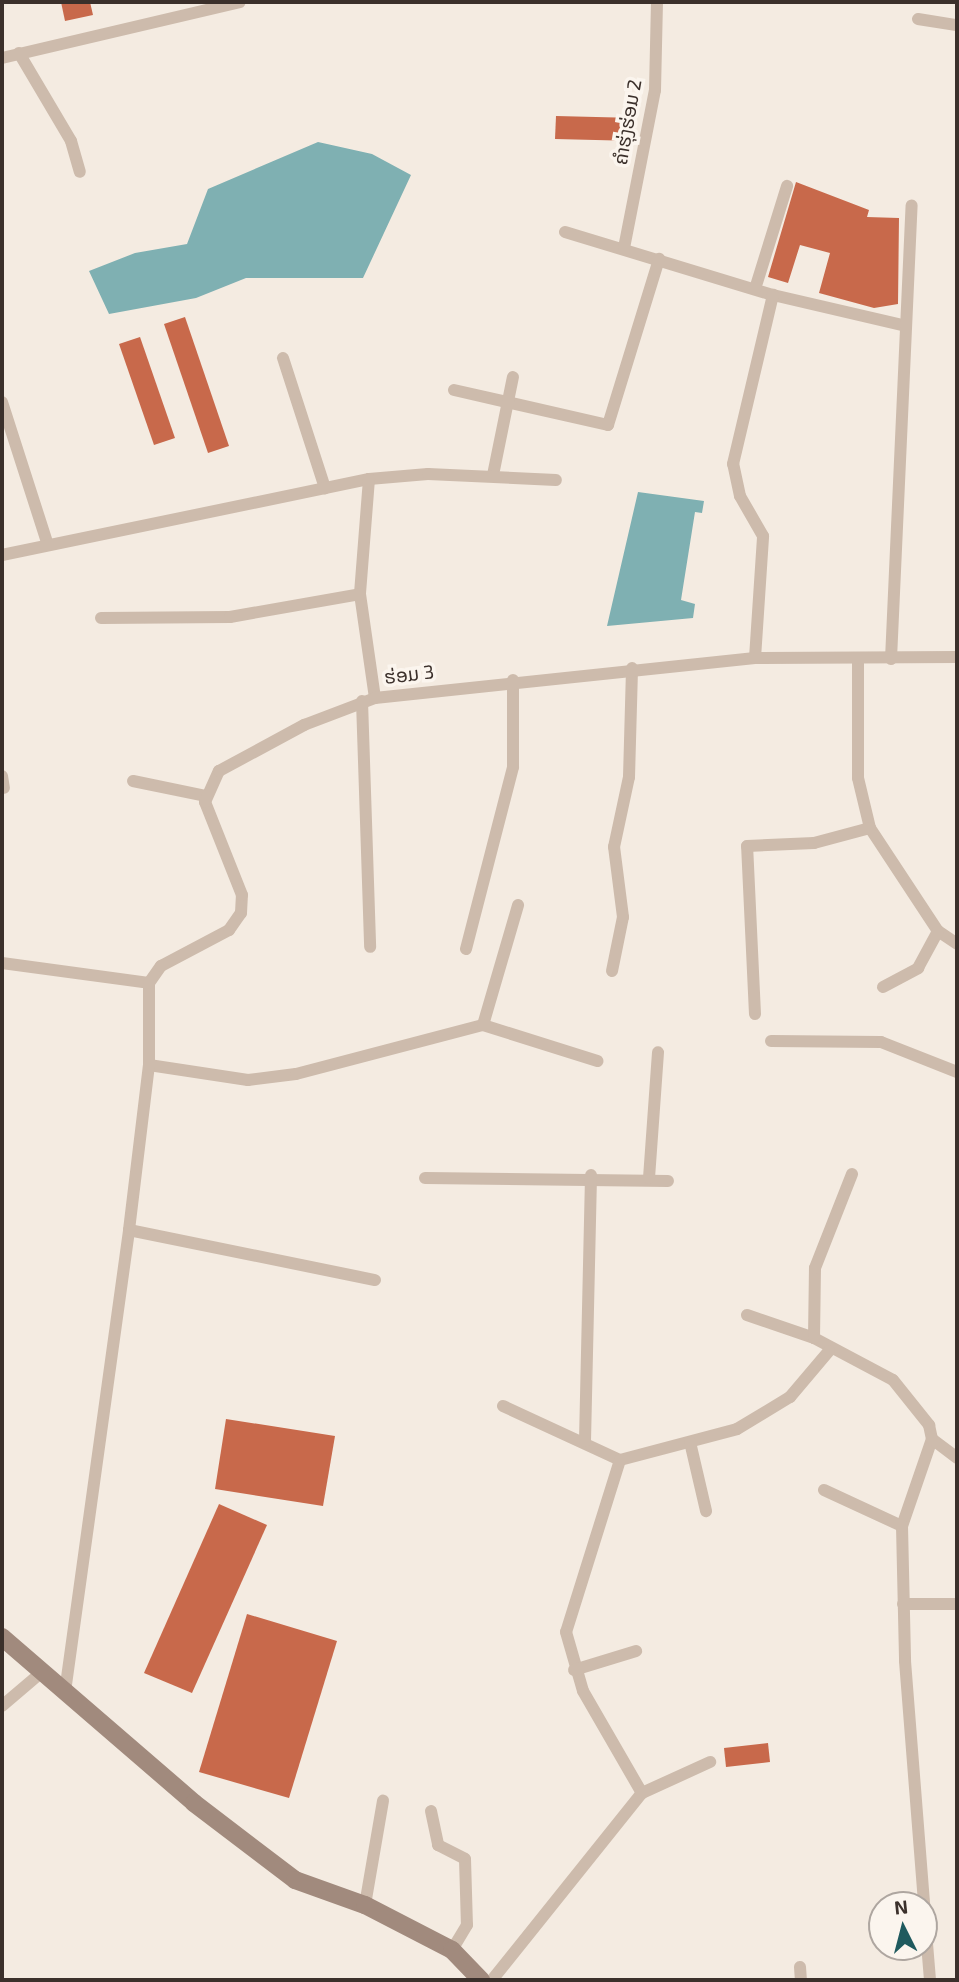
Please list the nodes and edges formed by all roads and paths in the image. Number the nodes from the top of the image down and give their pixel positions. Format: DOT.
graph roads {
  1 [pos="240,2"];
  2 [pos="657,2"];
  3 [pos="918,19"];
  4 [pos="957,25"];
  5 [pos="19,53"];
  6 [pos="2,58"];
  7 [pos="80,172"];
  8 [pos="787,186"];
  9 [pos="912,205"];
  10 [pos="565,232"];
  11 [pos="624,248"];
  12 [pos="659,259"];
  13 [pos="755,289"];
  14 [pos="773,295"];
  15 [pos="902,326"];
  16 [pos="283,358"];
  17 [pos="513,377"];
  18 [pos="454,390"];
  19 [pos="2,402"];
  20 [pos="509,403"];
  21 [pos="493,475"];
  22 [pos="369,479"];
  23 [pos="556,480"];
  24 [pos="325,488"];
  25 [pos="48,545"];
  26 [pos="2,555"];
  27 [pos="360,594"];
  28 [pos="101,618"];
  29 [pos="957,657"];
  30 [pos="755,658"];
  31 [pos="858,659"];
  32 [pos="891,659"];
  33 [pos="632,668"];
  34 [pos="513,680"];
  35 [pos="368,700"];
  36 [pos="133,781"];
  37 [pos="206,796"];
  38 [pos="870,828"];
  39 [pos="518,905"];
  40 [pos="939,930"];
  41 [pos="957,944"];
  42 [pos="370,947"];
  43 [pos="466,949"];
  44 [pos="2,963"];
  45 [pos="612,971"];
  46 [pos="149,983"];
  47 [pos="883,987"];
  48 [pos="755,1014"];
  49 [pos="483,1025"];
  50 [pos="771,1041"];
  51 [pos="658,1052"];
  52 [pos="597,1062"];
  53 [pos="149,1065"];
  54 [pos="957,1072"];
  55 [pos="852,1174"];
  56 [pos="591,1175"];
  57 [pos="425,1178"];
  58 [pos="649,1178"];
  59 [pos="668,1181"];
  60 [pos="129,1230"];
  61 [pos="375,1280"];
  62 [pos="747,1315"];
  63 [pos="814,1338"];
  64 [pos="829,1351"];
  65 [pos="503,1406"];
  66 [pos="932,1439"];
  67 [pos="585,1441"];
  68 [pos="690,1442"];
  69 [pos="957,1458"];
  70 [pos="620,1460"];
  71 [pos="824,1490"];
  72 [pos="706,1511"];
  73 [pos="902,1526"];
  74 [pos="903,1604"];
  75 [pos="957,1604"];
  76 [pos="2,1637"];
  77 [pos="636,1651"];
  78 [pos="574,1670"];
  79 [pos="42,1672"];
  80 [pos="65,1692"];
  81 [pos="2,1706"];
  82 [pos="710,1762"];
  83 [pos="642,1793"];
  84 [pos="383,1801"];
  85 [pos="431,1811"];
  86 [pos="923,1891"];
  87 [pos="365,1905"];
  88 [pos="452,1951"];
  89 [pos="928,1961"];
  90 [pos="481,1980"];
  91 [pos="492,1980"];
  92 [pos="930,1980"];
  1 -- 5 [label="street"];
  2 -- 11 [label="street, ຄໍາຮຸ່ງຮ່ອມ 2"];
  3 -- 4 [label="street"];
  5 -- 6 [label="street"];
  5 -- 7 [label="street"];
  8 -- 13 [label="street"];
  9 -- 15 [label="street"];
  10 -- 11 [label="street"];
  11 -- 12 [label="street"];
  12 -- 13 [label="street"];
  12 -- 20 [label="street"];
  13 -- 14 [label="street"];
  14 -- 15 [label="street"];
  14 -- 30 [label="street"];
  15 -- 32 [label="street"];
  16 -- 24 [label="street"];
  17 -- 20 [label="street"];
  18 -- 20 [label="street"];
  19 -- 25 [label="street"];
  20 -- 21 [label="street"];
  21 -- 22 [label="street"];
  21 -- 23 [label="street"];
  22 -- 24 [label="street"];
  22 -- 27 [label="street, ຮ່ອມ 3"];
  24 -- 25 [label="street"];
  25 -- 26 [label="street"];
  27 -- 28 [label="street"];
  27 -- 35 [label="street, ຮ່ອມ 3"];
  29 -- 32 [label="street, ຮ່ອມ 3"];
  30 -- 31 [label="street, ຮ່ອມ 3"];
  30 -- 33 [label="street, ຮ່ອມ 3"];
  31 -- 32 [label="street, ຮ່ອມ 3"];
  31 -- 38 [label="street"];
  33 -- 34 [label="street, ຮ່ອມ 3"];
  33 -- 45 [label="street"];
  34 -- 35 [label="street, ຮ່ອມ 3"];
  34 -- 43 [label="street"];
  35 -- 37 [label="street"];
  35 -- 42 [label="street"];
  36 -- 37 [label="street"];
  37 -- 46 [label="street"];
  38 -- 40 [label="street"];
  38 -- 48 [label="street"];
  39 -- 49 [label="street"];
  40 -- 41 [label="street"];
  40 -- 47 [label="street"];
  44 -- 46 [label="street"];
  46 -- 53 [label="street"];
  49 -- 52 [label="street"];
  49 -- 53 [label="street"];
  50 -- 54 [label="street"];
  51 -- 58 [label="street"];
  53 -- 60 [label="street"];
  55 -- 63 [label="street"];
  56 -- 57 [label="street"];
  56 -- 58 [label="street"];
  56 -- 67 [label="street"];
  58 -- 59 [label="street"];
  60 -- 61 [label="street"];
  60 -- 80 [label="street"];
  62 -- 63 [label="street"];
  63 -- 64 [label="street"];
  64 -- 66 [label="street"];
  64 -- 68 [label="street"];
  65 -- 67 [label="street"];
  66 -- 69 [label="street"];
  66 -- 73 [label="street"];
  67 -- 70 [label="street"];
  68 -- 70 [label="street"];
  68 -- 72 [label="street"];
  70 -- 78 [label="street"];
  71 -- 73 [label="street"];
  73 -- 74 [label="street"];
  74 -- 75 [label="street"];
  74 -- 86 [label="street"];
  76 -- 79 [label="street"];
  77 -- 78 [label="street"];
  78 -- 83 [label="street"];
  79 -- 80 [label="street"];
  79 -- 81 [label="street"];
  80 -- 87 [label="street"];
  82 -- 83 [label="street"];
  83 -- 91 [label="street"];
  84 -- 87 [label="street"];
  85 -- 88 [label="street"];
  87 -- 88 [label="street"];
  88 -- 90 [label="street"];
  89 -- 92 [label="street"];
}
